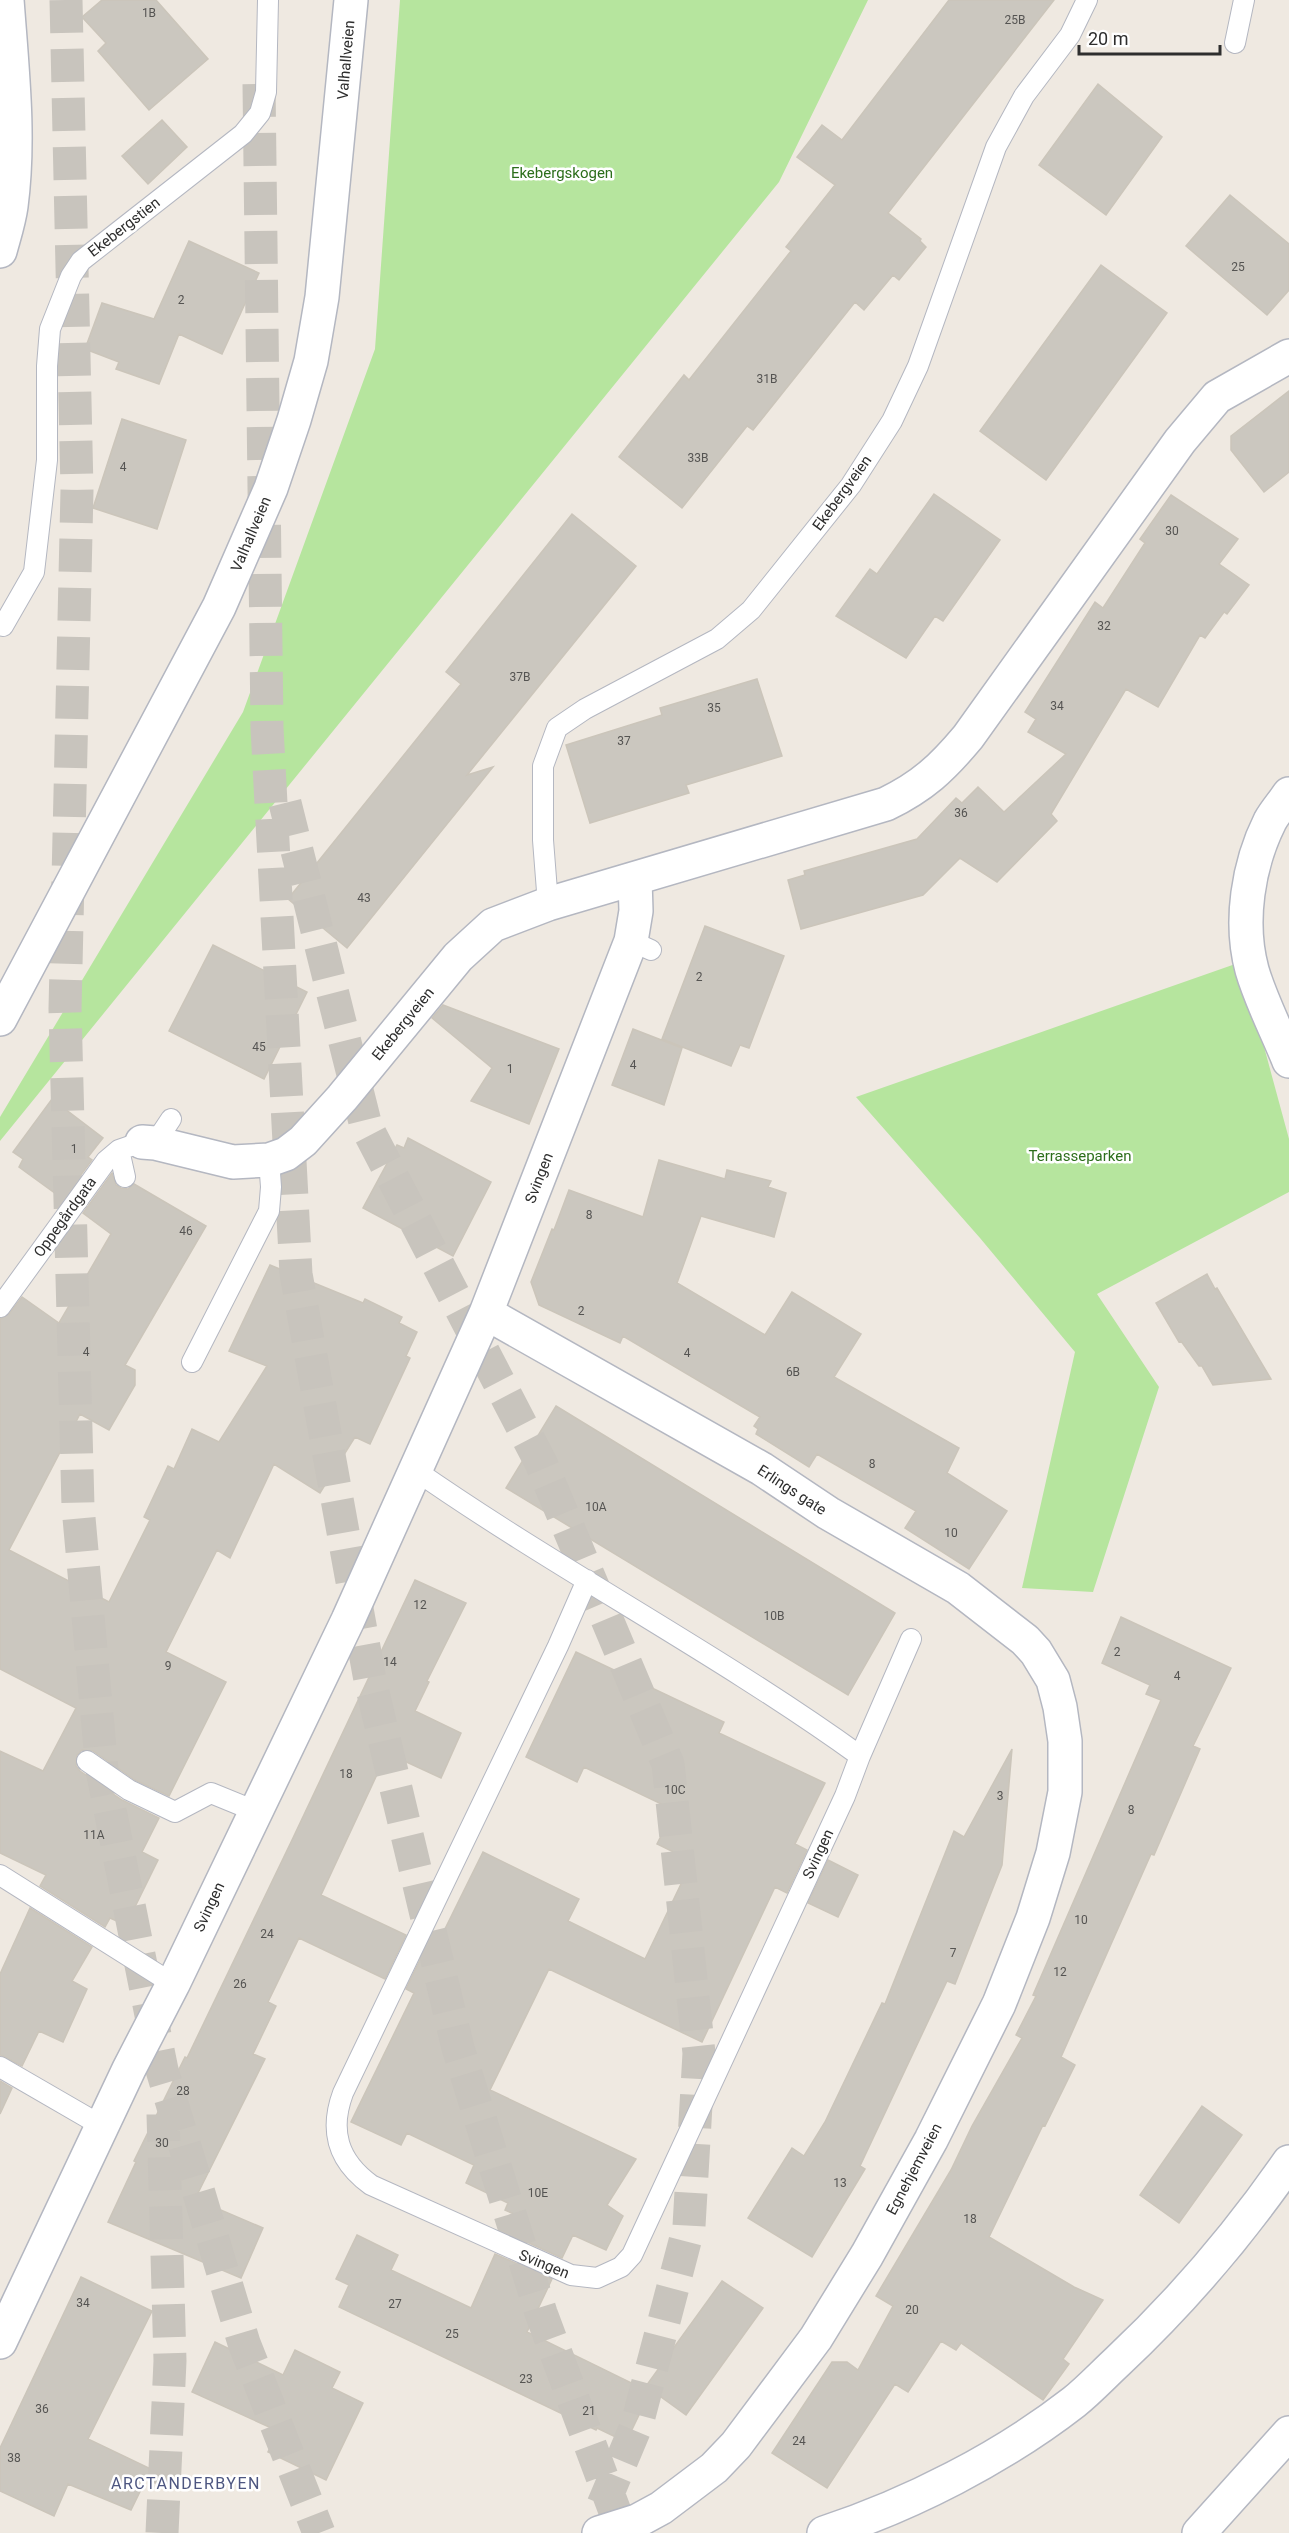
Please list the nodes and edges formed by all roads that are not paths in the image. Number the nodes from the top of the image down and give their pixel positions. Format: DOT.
graph roads {
  1 [pos="7,0"];
  2 [pos="268,0"];
  3 [pos="351,0"];
  4 [pos="1087,0"];
  5 [pos="1244,0"];
  6 [pos="1235,43"];
  7 [pos="0,251"];
  8 [pos="1289,356"];
  9 [pos="3,626"];
  10 [pos="1289,794"];
  11 [pos="634,879"];
  12 [pos="548,904"];
  13 [pos="0,1019"];
  14 [pos="1289,1061"];
  15 [pos="147,1138"];
  16 [pos="269,1160"];
  17 [pos="125,1177"];
  18 [pos="0,1307"];
  19 [pos="486,1312"];
  20 [pos="192,1362"];
  21 [pos="415,1470"];
  22 [pos="587,1580"];
  23 [pos="912,1639"];
  24 [pos="1060,1707"];
  25 [pos="860,1756"];
  26 [pos="87,1761"];
  27 [pos="255,1811"];
  28 [pos="0,1875"];
  29 [pos="172,1984"];
  30 [pos="0,2067"];
  31 [pos="102,2126"];
  32 [pos="1289,2162"];
  33 [pos="0,2342"];
  34 [pos="1289,2433"];
  35 [pos="599,2533"];
  36 [pos="824,2533"];
  37 [pos="1199,2533"];
  1 -- 7 [label="street"];
  2 -- 9 [label="lane, Ekebergstien"];
  3 -- 13 [label="street, Valhallveien"];
  4 -- 12 [label="lane, Ekebergveien"];
  5 -- 6 [label="lane"];
  8 -- 11 [label="street, Ekebergveien"];
  10 -- 14 [label="street"];
  11 -- 12 [label="street, Ekebergveien"];
  11 -- 19 [label="street, Svingen"];
  12 -- 16 [label="street, Ekebergveien"];
  15 -- 16 [label="street, Ekebergveien"];
  15 -- 17 [label="lane"];
  15 -- 18 [label="lane, Oppegårdgata"];
  16 -- 20 [label="lane"];
  19 -- 21 [label="street, Svingen"];
  19 -- 24 [label="street, Erlings gate"];
  21 -- 22 [label="lane"];
  21 -- 27 [label="street, Svingen"];
  22 -- 25 [label="lane"];
  22 -- 25 [label="lane, Svingen"];
  23 -- 25 [label="lane, Svingen"];
  24 -- 35 [label="street, Egnehjemveien"];
  26 -- 27 [label="lane"];
  27 -- 29 [label="street, Svingen"];
  28 -- 29 [label="lane"];
  29 -- 31 [label="street, Svingen"];
  30 -- 31 [label="lane"];
  31 -- 33 [label="street, Svingen"];
  32 -- 36 [label="street"];
  34 -- 37 [label="street"];
}
